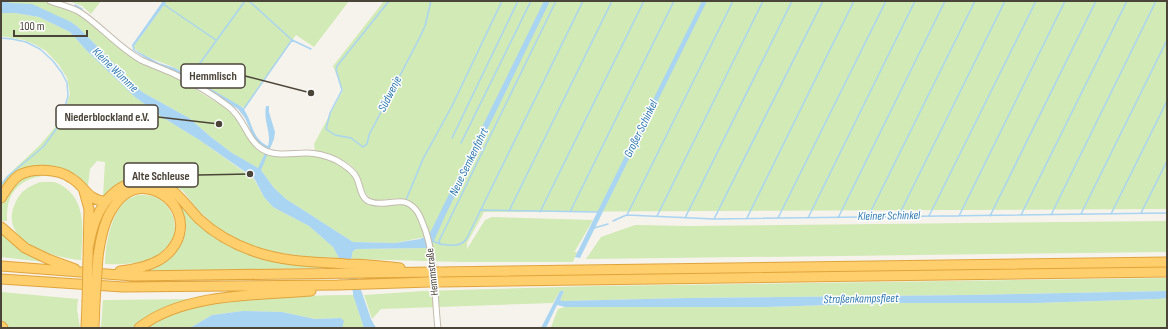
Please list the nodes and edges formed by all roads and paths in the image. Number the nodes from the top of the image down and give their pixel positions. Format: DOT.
graph roads {
  1 [pos="50,1"];
  2 [pos="83,190"];
  3 [pos="1,198"];
  4 [pos="105,201"];
  5 [pos="1,227"];
  6 [pos="89,244"];
  7 [pos="93,257"];
  8 [pos="1167,262"];
  9 [pos="1,266"];
  10 [pos="370,269"];
  11 [pos="80,270"];
  12 [pos="65,271"];
  13 [pos="1167,272"];
  14 [pos="1,279"];
  15 [pos="338,287"];
  16 [pos="91,302"];
  17 [pos="86,328"];
  18 [pos="94,328"];
  19 [pos="139,328"];
  20 [pos="438,328"];
  1 -- 20 [label="street, Hemmstraße"];
  2 -- 3 [label="highway"];
  2 -- 4 [label="highway"];
  2 -- 6 [label="highway"];
  4 -- 6 [label="highway"];
  4 -- 10 [label="highway"];
  5 -- 11 [label="highway"];
  6 -- 7 [label="highway"];
  7 -- 11 [label="highway"];
  7 -- 16 [label="highway, bridge"];
  8 -- 10 [label="highway"];
  9 -- 12 [label="highway"];
  10 -- 12 [label="highway"];
  11 -- 12 [label="highway"];
  13 -- 15 [label="highway"];
  14 -- 15 [label="highway"];
  15 -- 19 [label="highway"];
  16 -- 17 [label="highway"];
  16 -- 18 [label="highway"];
}
